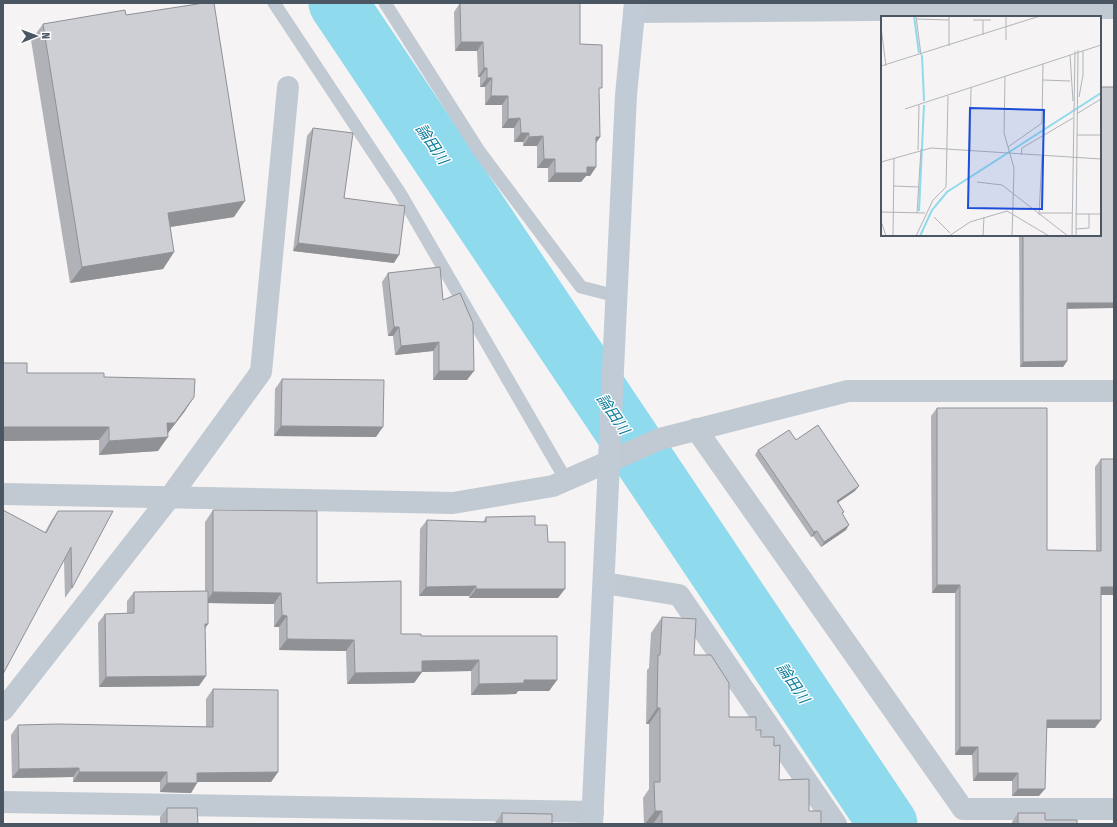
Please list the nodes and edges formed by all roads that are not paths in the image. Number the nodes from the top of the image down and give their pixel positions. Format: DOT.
graph roads {
  1 [pos="274,3"];
  2 [pos="385,3"];
  3 [pos="635,8"];
  4 [pos="1114,8"];
  5 [pos="288,88"];
  6 [pos="616,296"];
  7 [pos="1114,391"];
  8 [pos="696,430"];
  9 [pos="566,480"];
  10 [pos="3,494"];
  11 [pos="170,498"];
  12 [pos="604,583"];
  13 [pos="3,710"];
  14 [pos="3,802"];
  15 [pos="1114,809"];
  16 [pos="593,818"];
  17 [pos="836,824"];
  1 -- 9 [label="lane"];
  2 -- 6 [label="lane"];
  3 -- 4 [label="street"];
  3 -- 6 [label="street"];
  5 -- 11 [label="street"];
  6 -- 12 [label="street, bridge"];
  7 -- 8 [label="street"];
  8 -- 9 [label="street"];
  8 -- 15 [label="street"];
  9 -- 11 [label="street"];
  10 -- 11 [label="street"];
  11 -- 13 [label="street"];
  12 -- 16 [label="street"];
  12 -- 17 [label="street"];
  14 -- 16 [label="street"];
}
